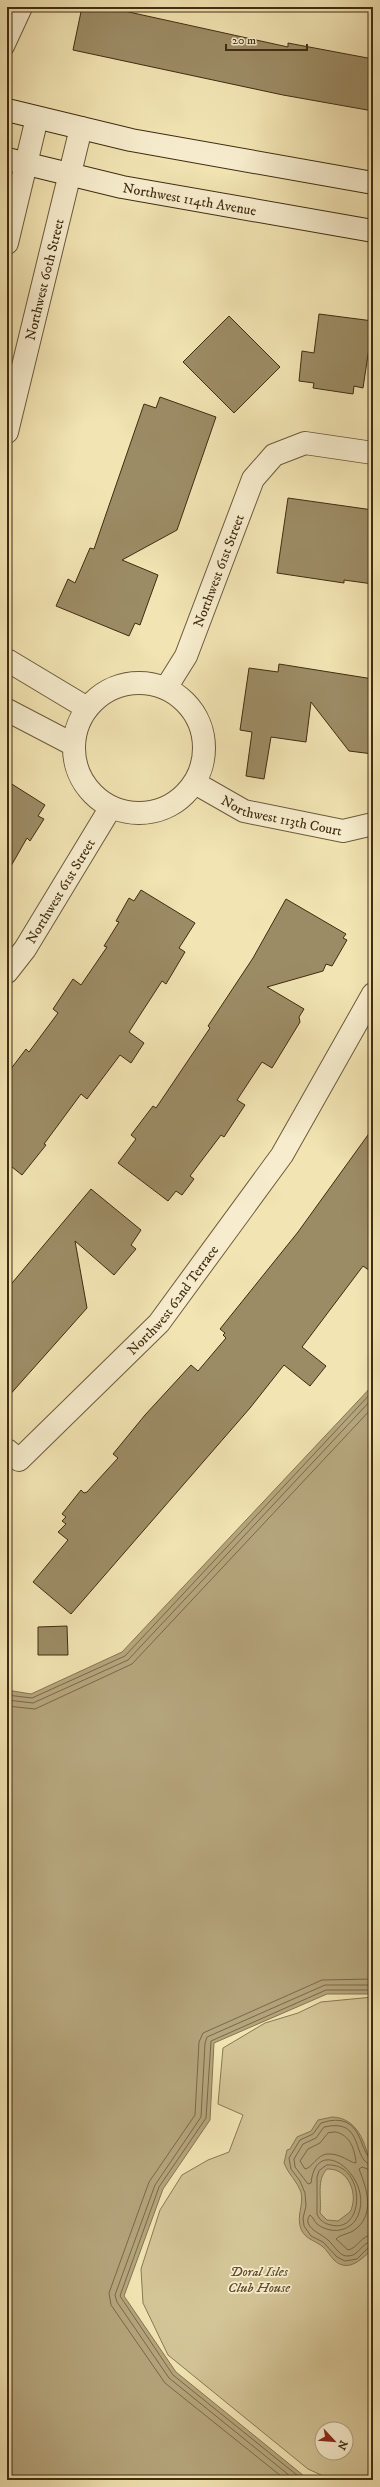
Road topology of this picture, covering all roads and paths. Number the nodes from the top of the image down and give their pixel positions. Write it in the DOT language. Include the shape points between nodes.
graph roads {
  1 [pos="7,12"];
  2 [pos="23,13"];
  3 [pos="7,48"];
  4 [pos="7,110"];
  5 [pos="37,118"];
  6 [pos="81,128"];
  7 [pos="17,161"];
  8 [pos="70,175"];
  9 [pos="373,183"];
  10 [pos="373,231"];
  11 [pos="7,243"];
  12 [pos="7,430"];
  13 [pos="373,453"];
  14 [pos="7,660"];
  15 [pos="166,688"];
  16 [pos="87,708"];
  17 [pos="7,710"];
  18 [pos="74,745"];
  19 [pos="195,783"];
  20 [pos="111,807"];
  21 [pos="373,824"];
  22 [pos="7,972"];
  23 [pos="373,994"];
  24 [pos="13,1455"];
  1 -- 2 [label="lane"];
  2 -- 3 [label="lane"];
  4 -- 5 [label="street"];
  5 -- 6 [label="street"];
  5 -- 7 [label="street"];
  6 -- 8 [label="street, Northwest 60th Street"];
  6 -- 9 [label="street" via="131,140"];
  7 -- 8 [label="street, Northwest 114th Avenue"];
  7 -- 11 [label="street"];
  8 -- 10 [label="street, Northwest 114th Avenue" via="205,203"];
  8 -- 12 [label="street, Northwest 60th Street"];
  13 -- 15 [label="street, Northwest 61st Street" via="305,443 274,455 253,480 186,656"];
  14 -- 16 [label="street"];
  15 -- 16 [label="street" via="145,682 123,684 103,693"];
  15 -- 19 [label="street" via="185,700 198,718 204,740 204,762"];
  16 -- 18 [label="street" via="78,725"];
  17 -- 18 [label="street"];
  18 -- 20 [label="street" via="76,764 83,782 95,797"];
  19 -- 20 [label="street" via="182,798 166,808 148,813 128,813"];
  19 -- 21 [label="street, Northwest 113th Court" via="244,811 343,831"];
  20 -- 22 [label="street, Northwest 61st Street" via="25,949"];
  23 -- 24 [label="street, Northwest 62nd Terrace" via="282,1155 159,1323"];
}
